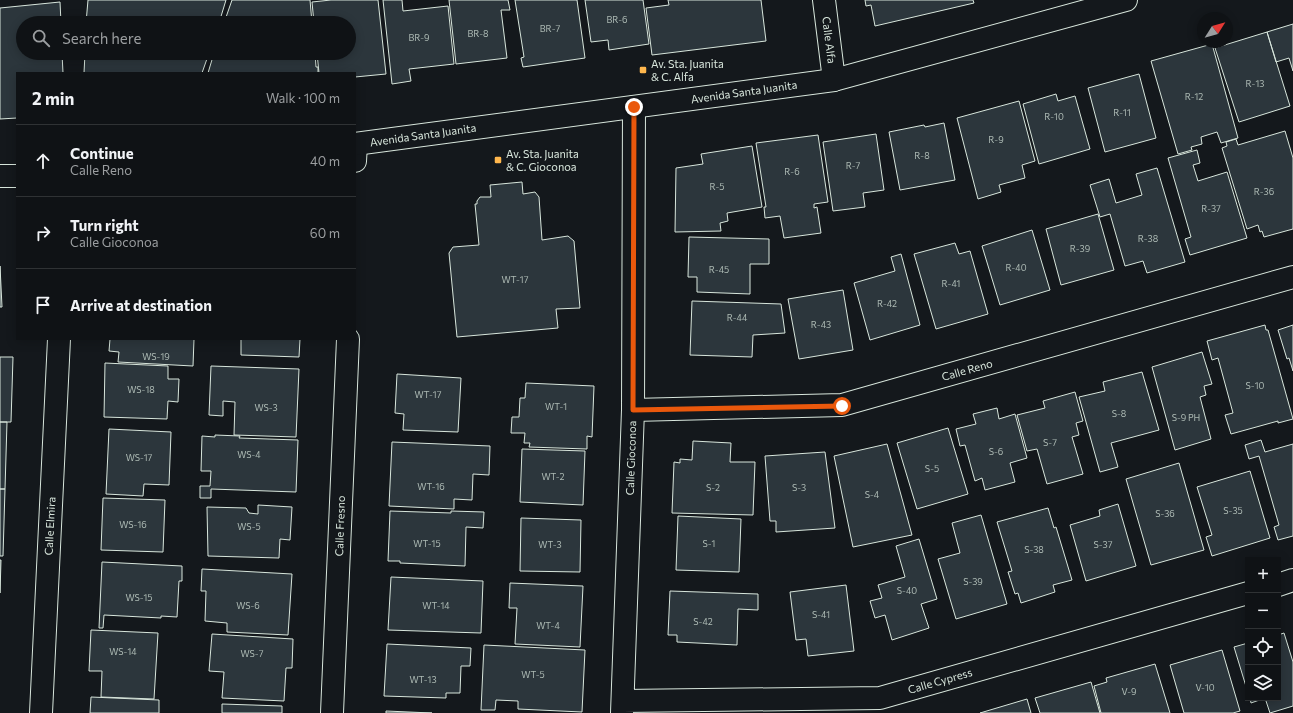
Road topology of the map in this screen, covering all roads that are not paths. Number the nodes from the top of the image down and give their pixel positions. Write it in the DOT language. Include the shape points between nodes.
graph roads {
  1 [pos="824,0"];
  2 [pos="1126,0"];
  3 [pos="834,80"];
  4 [pos="634,107"];
  5 [pos="356,149"];
  6 [pos="0,176"];
  7 [pos="16,176"];
  8 [pos="1293,276"];
  9 [pos="59,340"];
  10 [pos="348,340"];
  11 [pos="633,410"];
  12 [pos="1293,580"];
  13 [pos="1281,583"];
  14 [pos="1245,594"];
  15 [pos="623,707"];
  16 [pos="42,713"];
  17 [pos="332,713"];
  1 -- 3 [label="street, Calle Alfa"];
  2 -- 3 [label="street, Avenida Santa Juanita"];
  3 -- 4 [label="street, Avenida Santa Juanita"];
  4 -- 5 [label="street, Avenida Santa Juanita"];
  4 -- 11 [label="street, Calle Gioconoa"];
  6 -- 7 [label="street"];
  8 -- 11 [label="street, Calle Reno" via="842,406"];
  9 -- 16 [label="street, Calle Elmira"];
  10 -- 17 [label="street, Calle Fresno"];
  11 -- 15 [label="street, Calle Gioconoa"];
  12 -- 13 [label="street"];
  14 -- 15 [label="street, Calle Cypress" via="880,698"];
}
